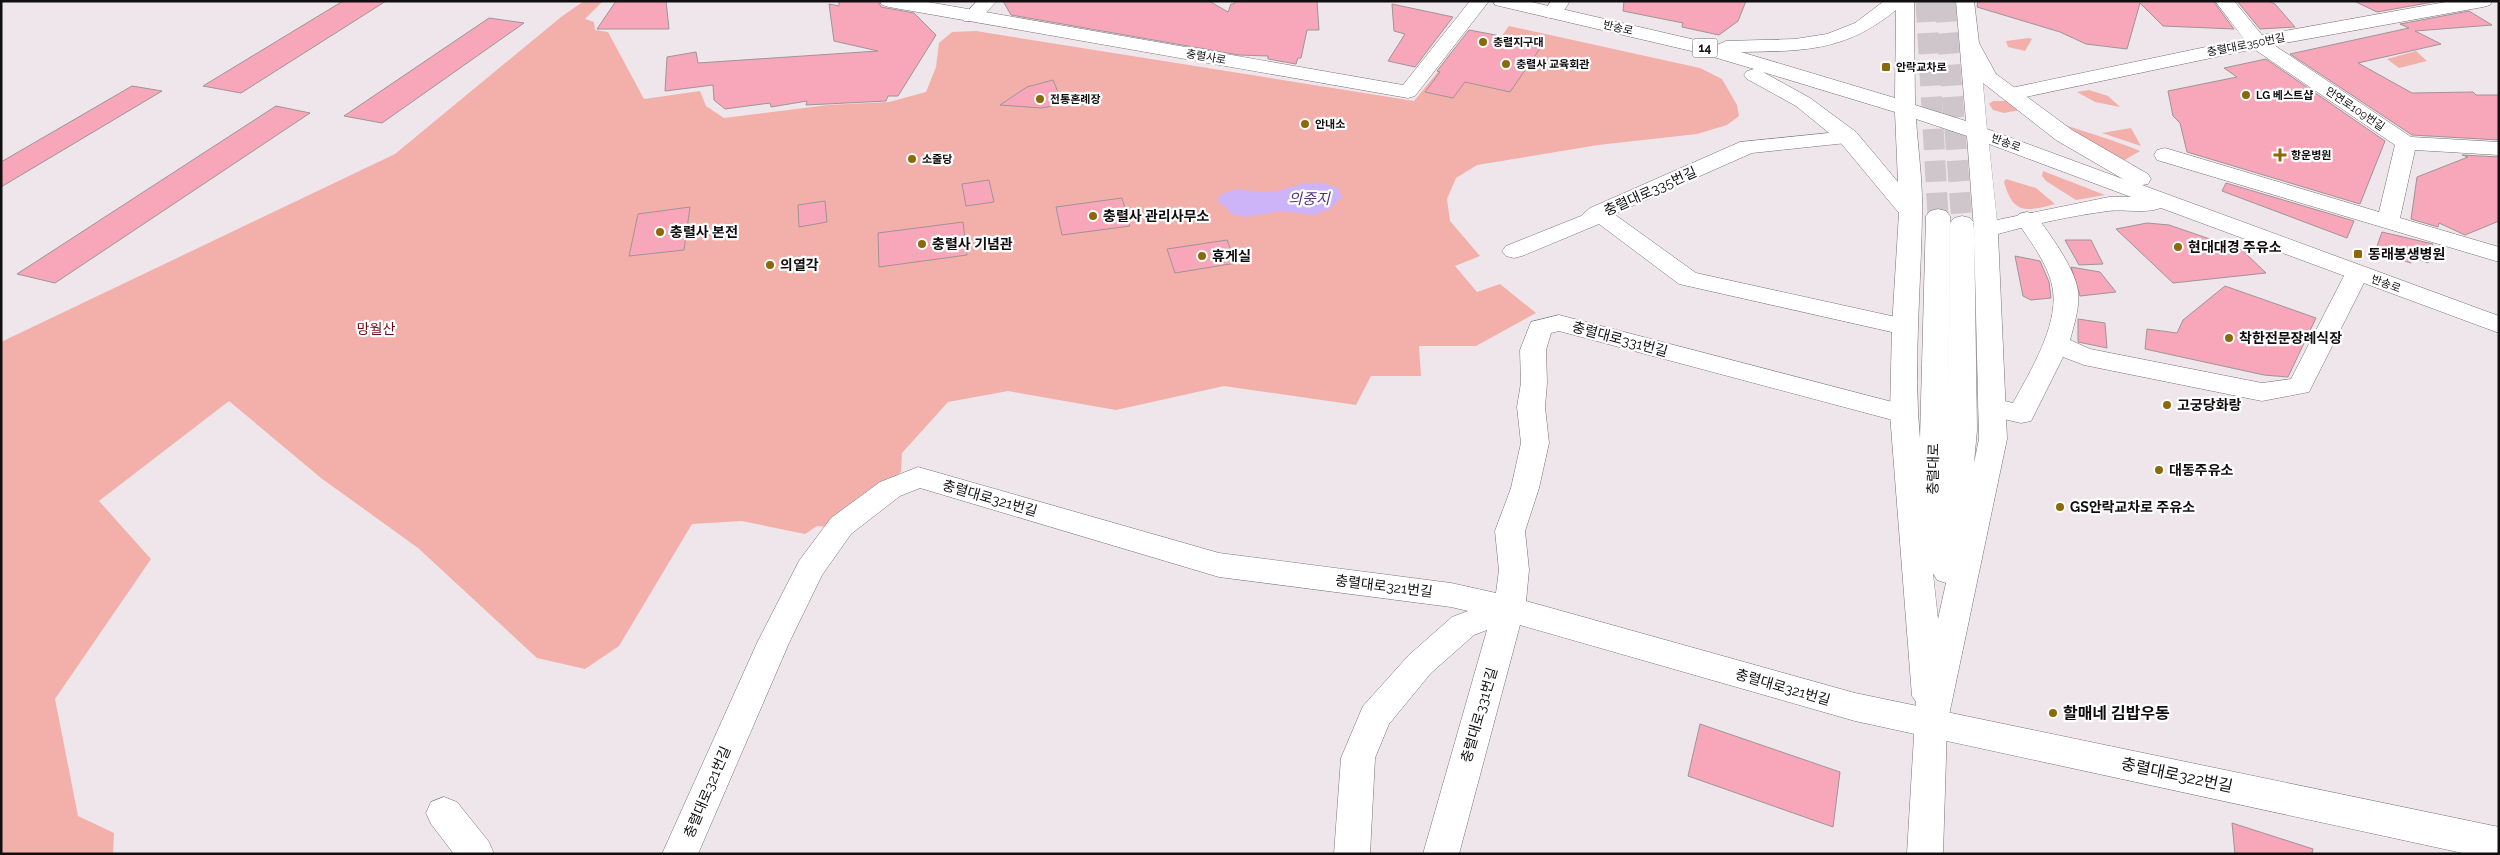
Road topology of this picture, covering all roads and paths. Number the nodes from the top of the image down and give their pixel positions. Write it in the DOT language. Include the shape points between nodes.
graph roads {
  1 [pos="889,1"];
  2 [pos="988,1"];
  3 [pos="1480,1"];
  4 [pos="1502,1"];
  5 [pos="1896,1"];
  6 [pos="1905,1"];
  7 [pos="1966,1"];
  8 [pos="2224,1"];
  9 [pos="2483,1"];
  10 [pos="1556,7"];
  11 [pos="971,17"];
  12 [pos="1968,35"];
  13 [pos="2257,42"];
  14 [pos="1704,48"];
  15 [pos="2011,94"];
  16 [pos="1906,108"];
  17 [pos="1976,132"];
  18 [pos="1848,137"];
  19 [pos="2406,143"];
  20 [pos="2499,149"];
  21 [pos="2165,155"];
  22 [pos="2172,204"];
  23 [pos="1598,213"];
  24 [pos="1949,218"];
  25 [pos="2027,219"];
  26 [pos="2388,222"];
  27 [pos="1514,251"];
  28 [pos="2499,255"];
  29 [pos="2357,273"];
  30 [pos="2499,325"];
  31 [pos="1905,327"];
  32 [pos="2057,345"];
  33 [pos="1992,407"];
  34 [pos="1904,414"];
  35 [pos="1509,609"];
  36 [pos="1855,707"];
  37 [pos="1931,723"];
  38 [pos="444,813"];
  39 [pos="2499,844"];
  40 [pos="476,854"];
  41 [pos="680,854"];
  42 [pos="1352,854"];
  43 [pos="1441,854"];
  44 [pos="1925,854"];
  1 -- 11 [label="street, 충렬사로"];
  2 -- 11 [label="street"];
  3 -- 11 [label="street, 충렬사로" via="1408,92"];
  4 -- 10 [label="street, 반송로 / 14"];
  5 -- 14 [label="street" via="1861,27 1826,40"];
  6 -- 16 [label="street"];
  7 -- 12 [label="street"];
  8 -- 13 [label="street, 안연로109번길"];
  9 -- 13 [label="street, 충렬대로350번길"];
  10 -- 14 [label="street, 반송로 / 14"];
  12 -- 15 [label="street" via="1987,77"];
  12 -- 17 [label="street"];
  13 -- 15 [label="street, 충렬대로350번길"];
  13 -- 19 [label="street, 안연로109번길"];
  14 -- 16 [label="street, 반송로 / 14"];
  14 -- 18 [label="street" via="1803,102"];
  15 -- 22 [label="street" via="2064,135 2136,176"];
  16 -- 17 [label="street, 반송로"];
  16 -- 24 [label="street"];
  17 -- 22 [label="street, 반송로"];
  17 -- 24 [label="street"];
  18 -- 23 [label="street, 충렬대로335번길" via="1748,148"];
  18 -- 24 [label="street"];
  19 -- 20 [label="street"];
  19 -- 26 [label="street"];
  21 -- 26 [label="street"];
  22 -- 25 [label="street" via="2109,204"];
  22 -- 29 [label="street, 반송로"];
  23 -- 27 [label="street" via="1589,222"];
  23 -- 31 [label="street, 충렬대로335번길" via="1688,279"];
  24 -- 25 [label="street"];
  24 -- 31 [label="street"];
  24 -- 33 [label="street"];
  24 -- 37 [label="street, 충렬대로" via="1963,430"];
  25 -- 32 [label="street" via="2038,233 2066,291"];
  26 -- 28 [label="street"];
  29 -- 30 [label="street, 반송로"];
  29 -- 32 [label="street" via="2300,386 2262,392 2084,356"];
  31 -- 34 [label="street"];
  32 -- 33 [label="street" via="2021,414"];
  33 -- 37 [label="street" via="1993,439"];
  34 -- 35 [label="street, 충렬대로331번길" via="1559,323 1540,328 1533,350 1531,407 1535,443 1525,488 1510,531 1514,570"];
  34 -- 37 [label="street"];
  35 -- 36 [label="street, 충렬대로321번길"];
  35 -- 41 [label="street, 충렬대로321번길" via="1451,595 1219,565 918,477 890,490 841,526 810,569 773,643"];
  35 -- 42 [label="street" via="1463,626 1420,664 1375,716 1358,758"];
  35 -- 43 [label="street, 충렬대로331번길"];
  36 -- 37 [label="street, 충렬대로322번길"];
  37 -- 39 [label="street, 충렬대로322번길"];
  37 -- 44 [label="street, 충렬대로"];
  38 -- 40 [label="street"];
}
